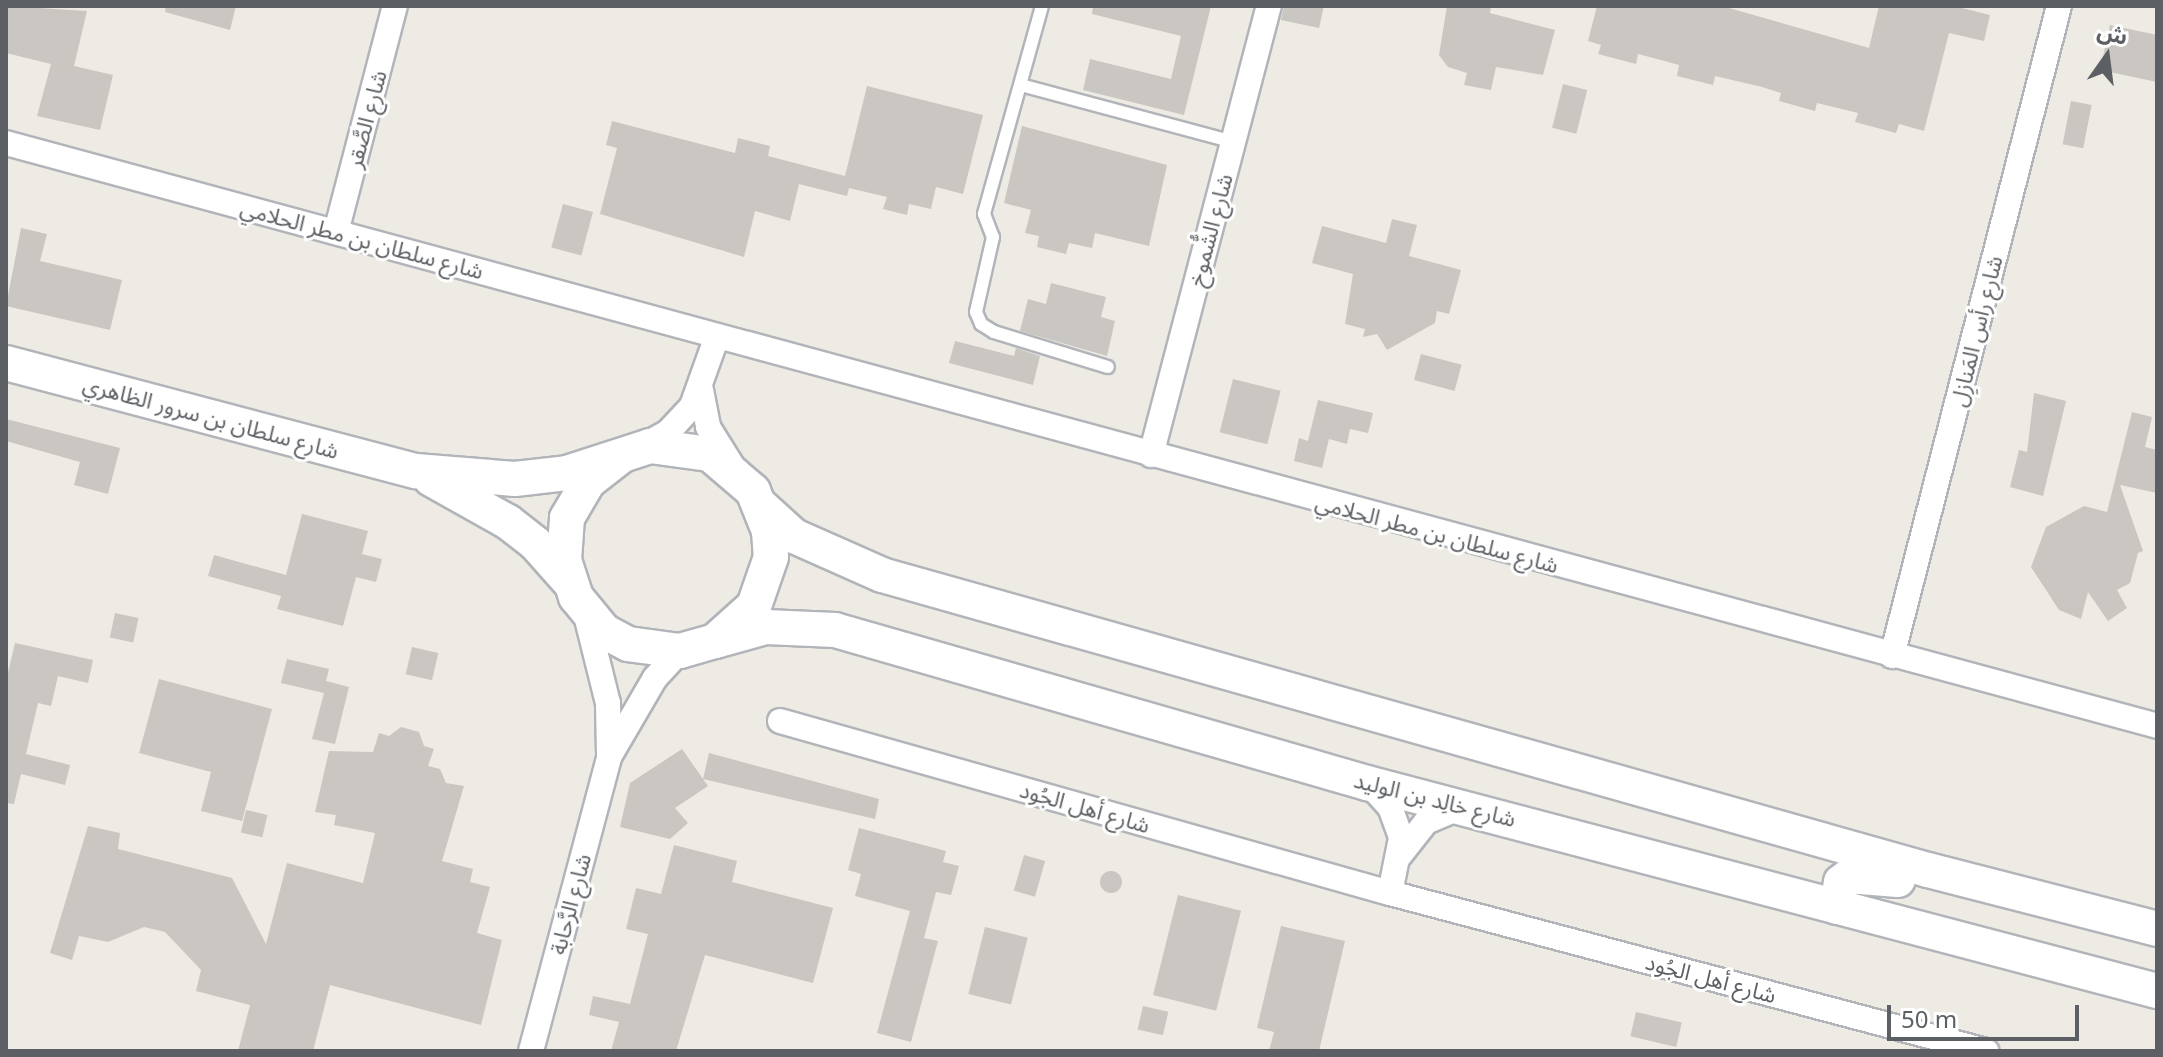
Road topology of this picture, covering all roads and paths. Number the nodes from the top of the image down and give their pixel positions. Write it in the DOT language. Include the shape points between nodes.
graph roads {
  1 [pos="395,6"];
  2 [pos="1042,6"];
  3 [pos="1269,6"];
  4 [pos="2059,6"];
  5 [pos="1021,85"];
  6 [pos="1233,142"];
  7 [pos="6,143"];
  8 [pos="336,232"];
  9 [pos="717,336"];
  10 [pos="6,363"];
  11 [pos="1108,367"];
  12 [pos="701,390"];
  13 [pos="626,454"];
  14 [pos="1151,455"];
  15 [pos="416,471"];
  16 [pos="752,492"];
  17 [pos="568,580"];
  18 [pos="585,612"];
  19 [pos="715,641"];
  20 [pos="680,651"];
  21 [pos="1892,656"];
  22 [pos="780,721"];
  23 [pos="2157,726"];
  24 [pos="609,757"];
  25 [pos="1367,783"];
  26 [pos="1465,806"];
  27 [pos="1400,855"];
  28 [pos="1928,870"];
  29 [pos="1390,893"];
  30 [pos="1837,907"];
  31 [pos="2157,929"];
  32 [pos="2157,991"];
  33 [pos="531,1051"];
  34 [pos="1986,1051"];
  1 -- 8 [label="street, شارع الصَّقر"];
  2 -- 5 [label="lane"];
  3 -- 6 [label="street, شارع الشُّموخ"];
  4 -- 21 [label="street, شارع رأس المَنازِل"];
  5 -- 6 [label="lane"];
  5 -- 11 [label="lane" via="984,214 993,237 976,312 981,324 994,332"];
  6 -- 14 [label="street, شارع الشُّموخ"];
  7 -- 8 [label="street, شارع سلطان بن مطر الحلامي"];
  8 -- 9 [label="street, شارع سلطان بن مطر الحلامي"];
  9 -- 12 [label="street"];
  9 -- 14 [label="street, شارع سلطان بن مطر الحلامي"];
  10 -- 15 [label="street, شارع سلطان بن سرور الظاهري"];
  12 -- 13 [label="street" via="681,421"];
  12 -- 16 [label="street" via="708,427"];
  13 -- 15 [label="street, شارع سلطان بن سرور الظاهري" via="567,473 515,479"];
  13 -- 16 [label="street" via="650,446 710,454"];
  13 -- 17 [label="street" via="588,482 567,518"];
  14 -- 21 [label="street, شارع سلطان بن مطر الحلامي"];
  15 -- 17 [label="street, شارع سلطان بن سرور الظاهري" via="508,522"];
  16 -- 19 [label="street" via="769,531 765,583 736,626"];
  16 -- 28 [label="street" via="794,536 882,575"];
  17 -- 18 [label="street"];
  18 -- 20 [label="street" via="628,644"];
  18 -- 24 [label="street, شارع الرَّحابة" via="608,703"];
  19 -- 20 [label="street"];
  19 -- 25 [label="street, شارع خالِد بن الوليد" via="766,627 835,630"];
  20 -- 24 [label="street, شارع الرَّحابة" via="655,678"];
  21 -- 23 [label="street, شارع سلطان بن مطر الحلامي"];
  22 -- 29 [label="street, شارع أهل الجُود"];
  24 -- 33 [label="street, شارع الرَّحابة"];
  25 -- 26 [label="street, شارع خالِد بن الوليد"];
  25 -- 27 [label="street" via="1397,822"];
  26 -- 27 [label="street" via="1426,822"];
  26 -- 30 [label="street, شارع خالِد بن الوليد"];
  27 -- 29 [label="street"];
  28 -- 30 [label="street" via="1899,880 1849,876 1841,882"];
  28 -- 31 [label="street"];
  29 -- 34 [label="street, شارع أهل الجُود"];
  30 -- 32 [label="street, شارع خالِد بن الوليد"];
}
